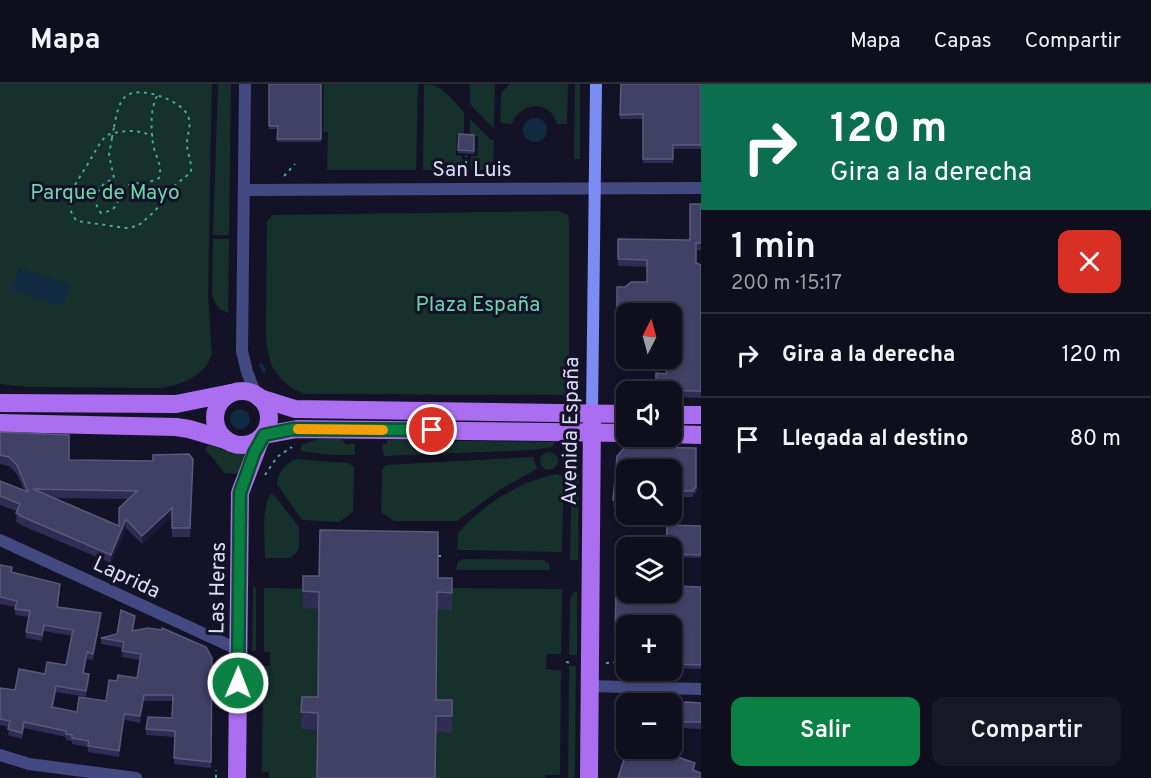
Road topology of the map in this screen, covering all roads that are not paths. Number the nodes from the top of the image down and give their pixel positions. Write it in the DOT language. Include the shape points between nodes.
graph roads {
  1 [pos="245,84"];
  2 [pos="596,84"];
  3 [pos="595,188"];
  4 [pos="701,188"];
  5 [pos="244,190"];
  6 [pos="231,393"];
  7 [pos="258,397"];
  8 [pos="0,403"];
  9 [pos="592,414"];
  10 [pos="616,414"];
  11 [pos="682,415"];
  12 [pos="701,415"];
  13 [pos="0,423"];
  14 [pos="592,432"];
  15 [pos="616,433"];
  16 [pos="682,434"];
  17 [pos="701,435"];
  18 [pos="263,437"];
  19 [pos="226,440"];
  20 [pos="0,540"];
  21 [pos="238,650"];
  22 [pos="590,686"];
  23 [pos="701,689"];
  24 [pos="0,755"];
  25 [pos="136,778"];
  26 [pos="237,778"];
  27 [pos="589,778"];
  1 -- 5 [label="street"];
  2 -- 3 [label="main road, Avenida España"];
  3 -- 4 [label="street, San Luis"];
  3 -- 5 [label="street, San Luis"];
  3 -- 9 [label="main road, Avenida España"];
  5 -- 7 [label="street" via="242,351"];
  6 -- 7 [label="main road" via="240,390"];
  6 -- 8 [label="main road" via="176,404"];
  6 -- 19 [label="main road" via="215,415 215,424"];
  7 -- 9 [label="main road" via="295,409"];
  7 -- 18 [label="main road" via="269,411"];
  9 -- 10 [label="main road"];
  9 -- 14 [label="main road, Avenida España"];
  11 -- 12 [label="main road"];
  13 -- 19 [label="main road" via="176,427"];
  14 -- 15 [label="main road"];
  14 -- 18 [label="main road" via="300,429"];
  14 -- 22 [label="main road, Avenida España"];
  16 -- 17 [label="main road"];
  18 -- 19 [label="main road" via="244,445"];
  18 -- 21 [label="main road, Las Heras" via="240,493"];
  20 -- 21 [label="street, Laprida"];
  21 -- 26 [label="main road, Las Heras"];
  22 -- 23 [label="street"];
  22 -- 27 [label="main road, Avenida España"];
  24 -- 25 [label="street" via="29,764"];
}
